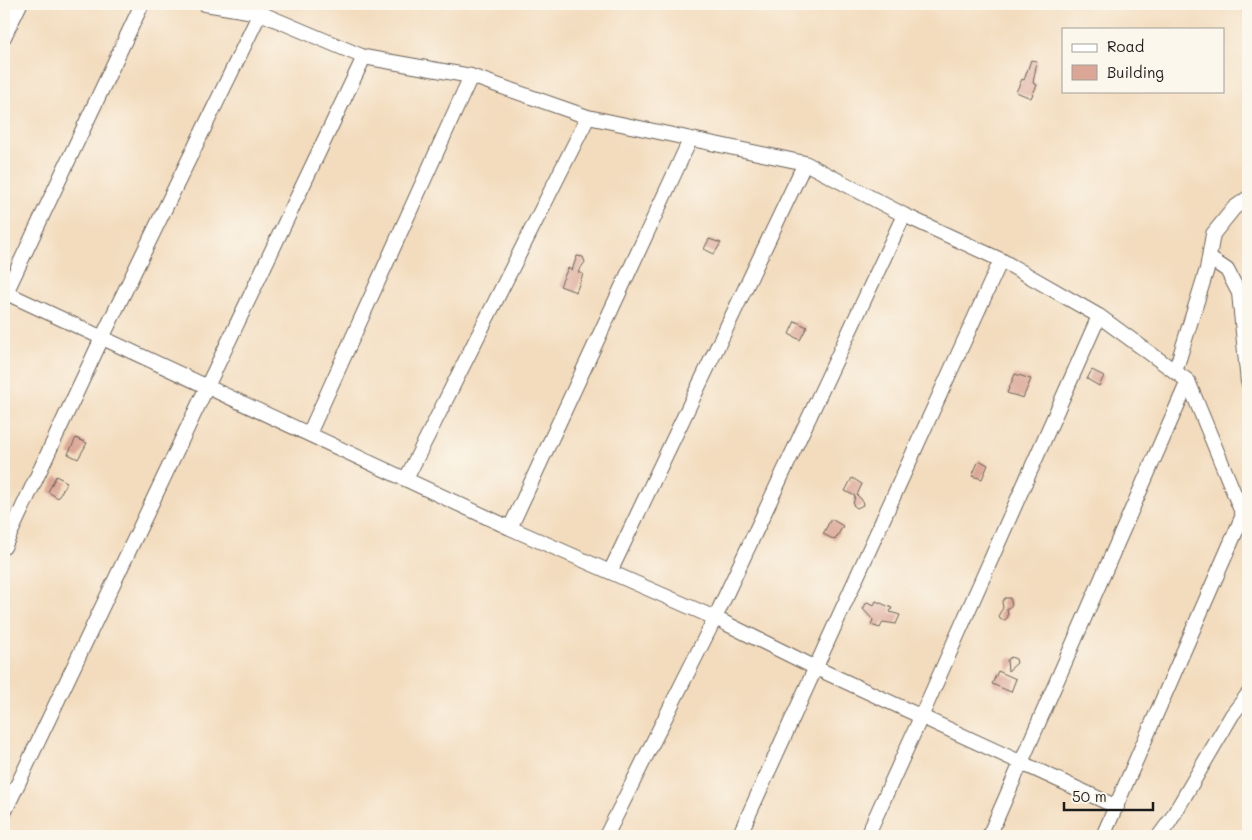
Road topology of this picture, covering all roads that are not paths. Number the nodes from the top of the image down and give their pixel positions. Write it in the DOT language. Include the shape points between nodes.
graph roads {
  1 [pos="20,4"];
  2 [pos="142,4"];
  3 [pos="205,4"];
  4 [pos="260,13"];
  5 [pos="4,37"];
  6 [pos="364,57"];
  7 [pos="471,76"];
  8 [pos="588,117"];
  9 [pos="690,140"];
  10 [pos="804,163"];
  11 [pos="1248,198"];
  12 [pos="904,215"];
  13 [pos="1209,258"];
  14 [pos="1001,260"];
  15 [pos="4,294"];
  16 [pos="1099,316"];
  17 [pos="102,338"];
  18 [pos="1175,372"];
  19 [pos="1188,381"];
  20 [pos="1248,382"];
  21 [pos="207,386"];
  22 [pos="309,434"];
  23 [pos="406,479"];
  24 [pos="510,528"];
  25 [pos="4,547"];
  26 [pos="610,572"];
  27 [pos="715,618"];
  28 [pos="816,668"];
  29 [pos="1248,694"];
  30 [pos="921,717"];
  31 [pos="1020,763"];
  32 [pos="1116,808"];
  33 [pos="4,813"];
  34 [pos="606,836"];
  35 [pos="739,836"];
  36 [pos="867,836"];
  37 [pos="989,836"];
  38 [pos="1104,836"];
  39 [pos="1158,836"];
  1 -- 5 [label="street"];
  2 -- 15 [label="street"];
  3 -- 4 [label="street"];
  4 -- 6 [label="street"];
  4 -- 17 [label="street"];
  6 -- 7 [label="street"];
  6 -- 21 [label="street"];
  7 -- 8 [label="street"];
  7 -- 22 [label="street"];
  8 -- 9 [label="street"];
  8 -- 23 [label="street"];
  9 -- 10 [label="street"];
  9 -- 24 [label="street"];
  10 -- 12 [label="street"];
  10 -- 26 [label="street"];
  11 -- 13 [label="street" via="1234,208 1213,234"];
  12 -- 14 [label="street"];
  12 -- 27 [label="street"];
  13 -- 18 [label="street"];
  13 -- 20 [label="street" via="1227,270 1240,293"];
  14 -- 16 [label="street"];
  14 -- 28 [label="street"];
  15 -- 17 [label="street"];
  16 -- 18 [label="street"];
  16 -- 30 [label="street"];
  17 -- 21 [label="street"];
  17 -- 25 [label="street"];
  18 -- 19 [label="street"];
  19 -- 31 [label="street"];
  19 -- 32 [label="street" via="1243,515"];
  21 -- 22 [label="street"];
  21 -- 33 [label="street"];
  22 -- 23 [label="street"];
  23 -- 24 [label="street"];
  24 -- 26 [label="street"];
  26 -- 27 [label="street"];
  27 -- 28 [label="street"];
  27 -- 34 [label="street"];
  28 -- 30 [label="street"];
  28 -- 35 [label="street"];
  29 -- 39 [label="street"];
  30 -- 31 [label="street"];
  30 -- 36 [label="street"];
  31 -- 32 [label="street"];
  31 -- 37 [label="street"];
  32 -- 38 [label="street"];
}
